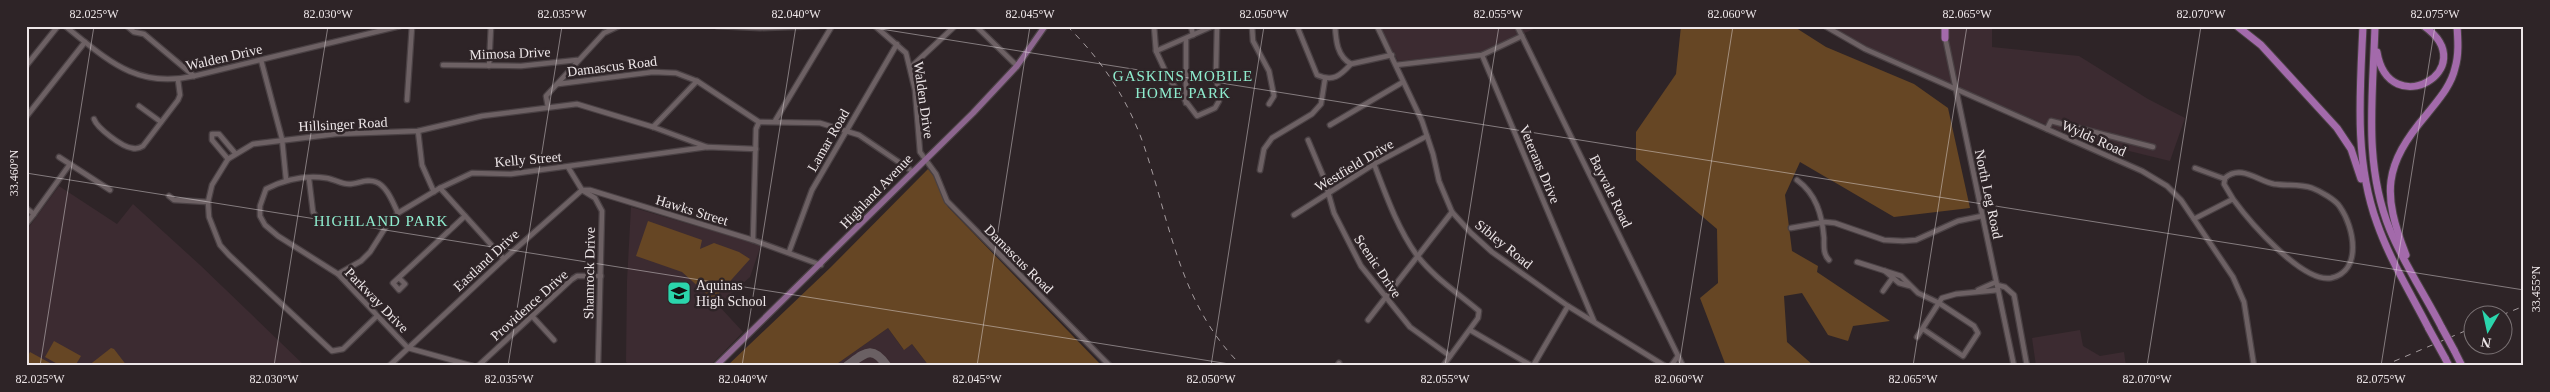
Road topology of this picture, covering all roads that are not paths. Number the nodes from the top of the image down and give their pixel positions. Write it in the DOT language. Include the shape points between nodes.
graph roads {
  1 [pos="58,26"];
  2 [pos="65,26"];
  3 [pos="127,26"];
  4 [pos="400,26"];
  5 [pos="412,26"];
  6 [pos="492,26"];
  7 [pos="619,26"];
  8 [pos="717,26"];
  9 [pos="818,26"];
  10 [pos="832,26"];
  11 [pos="875,26"];
  12 [pos="955,26"];
  13 [pos="976,26"];
  14 [pos="1045,26"];
  15 [pos="1154,26"];
  16 [pos="1191,26"];
  17 [pos="1215,26"];
  18 [pos="1252,26"];
  19 [pos="1297,26"];
  20 [pos="1335,26"];
  21 [pos="1378,26"];
  22 [pos="1517,26"];
  23 [pos="1824,26"];
  24 [pos="1944,26"];
  25 [pos="2237,26"];
  26 [pos="2363,26"];
  27 [pos="2376,26"];
  28 [pos="2424,26"];
  29 [pos="2462,26"];
  30 [pos="2458,30"];
  31 [pos="1193,35"];
  32 [pos="1522,36"];
  33 [pos="1945,38"];
  34 [pos="1186,40"];
  35 [pos="85,42"];
  36 [pos="897,44"];
  37 [pos="1156,51"];
  38 [pos="1392,55"];
  39 [pos="1482,55"];
  40 [pos="261,60"];
  41 [pos="577,60"];
  42 [pos="1351,64"];
  43 [pos="444,65"];
  44 [pos="1396,65"];
  45 [pos="26,66"];
  46 [pos="489,66"];
  47 [pos="1016,66"];
  48 [pos="911,67"];
  49 [pos="194,76"];
  50 [pos="1325,78"];
  51 [pos="178,80"];
  52 [pos="697,81"];
  53 [pos="1403,82"];
  54 [pos="558,84"];
  55 [pos="1956,89"];
  56 [pos="408,100"];
  57 [pos="1186,104"];
  58 [pos="1269,104"];
  59 [pos="139,106"];
  60 [pos="548,108"];
  61 [pos="26,118"];
  62 [pos="94,119"];
  63 [pos="775,121"];
  64 [pos="161,122"];
  65 [pos="759,122"];
  66 [pos="1330,125"];
  67 [pos="653,127"];
  68 [pos="2047,129"];
  69 [pos="847,130"];
  70 [pos="418,132"];
  71 [pos="1427,136"];
  72 [pos="282,139"];
  73 [pos="1308,140"];
  74 [pos="706,147"];
  75 [pos="2153,147"];
  76 [pos="756,149"];
  77 [pos="236,153"];
  78 [pos="60,157"];
  79 [pos="924,159"];
  80 [pos="228,160"];
  81 [pos="70,164"];
  82 [pos="1374,164"];
  83 [pos="568,167"];
  84 [pos="2194,168"];
  85 [pos="1260,170"];
  86 [pos="912,171"];
  87 [pos="286,179"];
  88 [pos="308,179"];
  89 [pos="2225,179"];
  90 [pos="1797,180"];
  91 [pos="440,188"];
  92 [pos="110,190"];
  93 [pos="582,190"];
  94 [pos="434,192"];
  95 [pos="1329,193"];
  96 [pos="605,195"];
  97 [pos="169,196"];
  98 [pos="2233,199"];
  99 [pos="208,202"];
  100 [pos="599,203"];
  101 [pos="26,208"];
  102 [pos="1452,212"];
  103 [pos="398,213"];
  104 [pos="34,214"];
  105 [pos="1294,215"];
  106 [pos="316,216"];
  107 [pos="465,216"];
  108 [pos="1982,216"];
  109 [pos="2194,219"];
  110 [pos="1823,223"];
  111 [pos="26,224"];
  112 [pos="1791,228"];
  113 [pos="753,240"];
  114 [pos="790,252"];
  115 [pos="1417,256"];
  116 [pos="504,258"];
  117 [pos="1828,260"];
  118 [pos="1856,262"];
  119 [pos="821,265"];
  120 [pos="1884,270"];
  121 [pos="2399,271"];
  122 [pos="338,274"];
  123 [pos="601,276"];
  124 [pos="398,278"];
  125 [pos="1893,278"];
  126 [pos="2415,279"];
  127 [pos="1911,286"];
  128 [pos="1997,286"];
  129 [pos="1883,291"];
  130 [pos="1974,292"];
  131 [pos="1385,299"];
  132 [pos="1939,302"];
  133 [pos="1568,306"];
  134 [pos="377,316"];
  135 [pos="532,316"];
  136 [pos="1368,320"];
  137 [pos="1594,322"];
  138 [pos="1923,329"];
  139 [pos="1470,330"];
  140 [pos="1917,337"];
  141 [pos="554,340"];
  142 [pos="408,348"];
  143 [pos="1450,356"];
  144 [pos="1678,356"];
  145 [pos="389,366"];
  146 [pos="473,366"];
  147 [pos="478,366"];
  148 [pos="598,366"];
  149 [pos="716,366"];
  150 [pos="1110,366"];
  151 [pos="1443,366"];
  152 [pos="1532,366"];
  153 [pos="1665,366"];
  154 [pos="1671,366"];
  155 [pos="1683,366"];
  156 [pos="2014,366"];
  157 [pos="2027,366"];
  158 [pos="2254,366"];
  159 [pos="2449,366"];
  160 [pos="2462,366"];
  1 -- 45 [label="street"];
  2 -- 35 [label="street, Walden Drive"];
  3 -- 49 [label="street" via="144,34"];
  4 -- 40 [label="street, Walden Drive"];
  5 -- 56 [label="street"];
  6 -- 46 [label="street"];
  7 -- 41 [label="street" via="604,33"];
  8 -- 9 [label="street"];
  10 -- 63 [label="street"];
  11 -- 36 [label="street, Walden Drive"];
  12 -- 48 [label="street"];
  13 -- 47 [label="street"];
  14 -- 47 [label="main road, Highland Avenue"];
  15 -- 37 [label="street"];
  16 -- 31 [label="street"];
  17 -- 31 [label="street"];
  17 -- 57 [label="street" via="1219,101 1215,108 1197,116"];
  18 -- 58 [label="street" via="1253,41 1269,72 1274,96"];
  19 -- 50 [label="street" via="1317,75"];
  20 -- 42 [label="street" via="1338,49 1345,61"];
  21 -- 38 [label="street, Sibley Road"];
  22 -- 32 [label="street, Bayvale Road"];
  23 -- 55 [label="street, Wylds Road" via="1865,49"];
  24 -- 33 [label="highway"];
  25 -- 121 [label="highway" via="2261,45 2343,136 2355,157 2375,227"];
  26 -- 121 [label="highway" via="2362,162 2376,221"];
  27 -- 28 [label="highway" via="2377,56 2384,70 2397,82 2412,87 2430,82 2443,64 2441,46"];
  27 -- 126 [label="highway" via="2370,133 2374,170 2390,229"];
  29 -- 30 [label="highway"];
  30 -- 126 [label="highway" via="2457,60 2451,80 2403,147 2391,182 2390,209"];
  31 -- 34 [label="street"];
  32 -- 39 [label="street"];
  32 -- 144 [label="street, Bayvale Road"];
  33 -- 55 [label="street, North Leg Road"];
  34 -- 37 [label="street"];
  34 -- 57 [label="street"];
  35 -- 51 [label="street, Walden Drive" via="114,65 129,72 160,80"];
  35 -- 61 [label="street"];
  36 -- 48 [label="street, Walden Drive" via="906,53"];
  36 -- 69 [label="street, Lamar Road"];
  37 -- 57 [label="street"];
  38 -- 42 [label="street"];
  38 -- 44 [label="street, Sibley Road"];
  39 -- 44 [label="street"];
  39 -- 137 [label="street, Veterans Drive"];
  40 -- 49 [label="street, Walden Drive"];
  40 -- 72 [label="street"];
  41 -- 46 [label="street, Mimosa Drive"];
  41 -- 54 [label="street"];
  42 -- 50 [label="street" via="1343,74"];
  43 -- 46 [label="street, Mimosa Drive"];
  44 -- 53 [label="street, Sibley Road"];
  47 -- 79 [label="main road, Highland Avenue"];
  48 -- 79 [label="street, Walden Drive" via="920,152"];
  49 -- 51 [label="street, Walden Drive"];
  50 -- 85 [label="street" via="1321,104 1312,114 1272,138 1264,149"];
  51 -- 64 [label="street" via="180,95"];
  52 -- 54 [label="street, Damascus Road" via="664,71"];
  52 -- 65 [label="street, Damascus Road"];
  52 -- 67 [label="street"];
  53 -- 66 [label="street"];
  53 -- 71 [label="street, Sibley Road"];
  54 -- 60 [label="street" via="546,96"];
  55 -- 68 [label="street, Wylds Road"];
  55 -- 108 [label="street, North Leg Road"];
  59 -- 64 [label="street"];
  60 -- 67 [label="street, Hillsinger Road" via="583,105"];
  60 -- 70 [label="street, Hillsinger Road" via="482,116"];
  62 -- 64 [label="street" via="96,126 132,148 143,146"];
  63 -- 65 [label="street"];
  63 -- 69 [label="street" via="820,124"];
  65 -- 76 [label="street"];
  67 -- 74 [label="street, Hillsinger Road"];
  68 -- 75 [label="street" via="2051,121"];
  68 -- 109 [label="street, Wylds Road" via="2158,180 2172,191"];
  69 -- 86 [label="street" via="874,143"];
  69 -- 114 [label="street, Lamar Road" via="812,190"];
  70 -- 72 [label="street, Hillsinger Road"];
  70 -- 94 [label="street" via="422,165"];
  71 -- 82 [label="street, Westfield Drive"];
  71 -- 102 [label="street, Sibley Road" via="1439,181"];
  72 -- 77 [label="street, Hillsinger Road" via="253,144"];
  72 -- 87 [label="street"];
  73 -- 95 [label="street, Scenic Drive"];
  74 -- 76 [label="street, Kelly Street"];
  74 -- 83 [label="street, Kelly Street"];
  76 -- 113 [label="street"];
  77 -- 80 [label="street, Hillsinger Road"];
  77 -- 80 [label="street" via="219,134 212,134 212,140"];
  78 -- 81 [label="street"];
  79 -- 86 [label="main road, Highland Avenue"];
  79 -- 150 [label="street, Damascus Road" via="936,174 947,201"];
  80 -- 99 [label="street, Hillsinger Road" via="212,185"];
  81 -- 92 [label="street"];
  81 -- 104 [label="street"];
  82 -- 95 [label="street, Westfield Drive"];
  82 -- 115 [label="street" via="1401,231"];
  83 -- 91 [label="street, Kelly Street" via="511,174 472,174"];
  83 -- 93 [label="street"];
  84 -- 89 [label="street"];
  86 -- 119 [label="main road, Highland Avenue"];
  87 -- 88 [label="street"];
  87 -- 122 [label="street, Parkway Drive" via="266,189 260,216 278,236"];
  88 -- 103 [label="street" via="328,178 348,184 368,180 376,182 388,193"];
  88 -- 106 [label="street"];
  89 -- 98 [label="street" via="2224,184"];
  89 -- 98 [label="street" via="2230,173 2244,172 2263,182 2313,189 2340,206 2352,235 2353,250 2348,266 2331,278 2313,275 2262,235"];
  90 -- 110 [label="street" via="1808,188"];
  91 -- 94 [label="street, Kelly Street"];
  91 -- 107 [label="street"];
  93 -- 96 [label="street, Hawks Street"];
  93 -- 100 [label="street"];
  93 -- 116 [label="street, Eastland Drive"];
  94 -- 103 [label="street, Kelly Street"];
  95 -- 105 [label="street, Westfield Drive"];
  95 -- 131 [label="street, Scenic Drive" via="1343,234 1360,266"];
  96 -- 100 [label="street"];
  96 -- 113 [label="street, Hawks Street"];
  97 -- 99 [label="street" via="174,200"];
  98 -- 109 [label="street"];
  99 -- 134 [label="street, Hillsinger Road" via="209,217 220,245 329,349 342,349"];
  100 -- 123 [label="street, Shamrock Drive" via="602,211"];
  101 -- 104 [label="street"];
  102 -- 115 [label="street"];
  102 -- 133 [label="street, Sibley Road" via="1492,252"];
  103 -- 122 [label="street, Kelly Street" via="362,261"];
  104 -- 111 [label="street"];
  107 -- 116 [label="street"];
  107 -- 124 [label="street"];
  108 -- 110 [label="street" via="1958,221 1916,240 1903,241 1884,240 1844,226"];
  108 -- 128 [label="street, North Leg Road"];
  109 -- 158 [label="street, Wylds Road" via="2240,290"];
  110 -- 112 [label="street"];
  110 -- 117 [label="street"];
  113 -- 114 [label="street, Hawks Street"];
  114 -- 119 [label="street, Hawks Street"];
  115 -- 131 [label="street"];
  115 -- 139 [label="street" via="1454,292 1479,310"];
  116 -- 142 [label="street, Eastland Drive"];
  118 -- 120 [label="street"];
  119 -- 149 [label="main road, Highland Avenue"];
  120 -- 125 [label="street"];
  120 -- 127 [label="street" via="1901,276"];
  121 -- 159 [label="highway, bridge"];
  122 -- 134 [label="street, Parkway Drive"];
  123 -- 135 [label="street, Providence Drive" via="577,276"];
  123 -- 148 [label="street, Shamrock Drive"];
  125 -- 127 [label="street"];
  125 -- 129 [label="street"];
  126 -- 160 [label="highway, bridge"];
  127 -- 132 [label="street" via="1925,298"];
  128 -- 130 [label="street"];
  128 -- 130 [label="street"];
  128 -- 156 [label="street, North Leg Road"];
  128 -- 157 [label="street" via="2005,287 2014,295"];
  130 -- 132 [label="street" via="1942,298"];
  131 -- 136 [label="street"];
  131 -- 143 [label="street, Scenic Drive" via="1410,327"];
  132 -- 138 [label="street"];
  132 -- 138 [label="street" via="1977,329 1977,337 1963,356"];
  133 -- 137 [label="street, Sibley Road"];
  133 -- 152 [label="street"];
  134 -- 142 [label="street, Parkway Drive"];
  135 -- 141 [label="street"];
  135 -- 147 [label="street, Providence Drive"];
  137 -- 153 [label="street, Sibley Road"];
  138 -- 140 [label="street"];
  139 -- 143 [label="street"];
  139 -- 152 [label="street"];
  142 -- 145 [label="street, Eastland Drive"];
  142 -- 146 [label="street, Parkway Drive"];
  143 -- 151 [label="street"];
  144 -- 154 [label="street"];
  144 -- 155 [label="street, Bayvale Road"];
}
